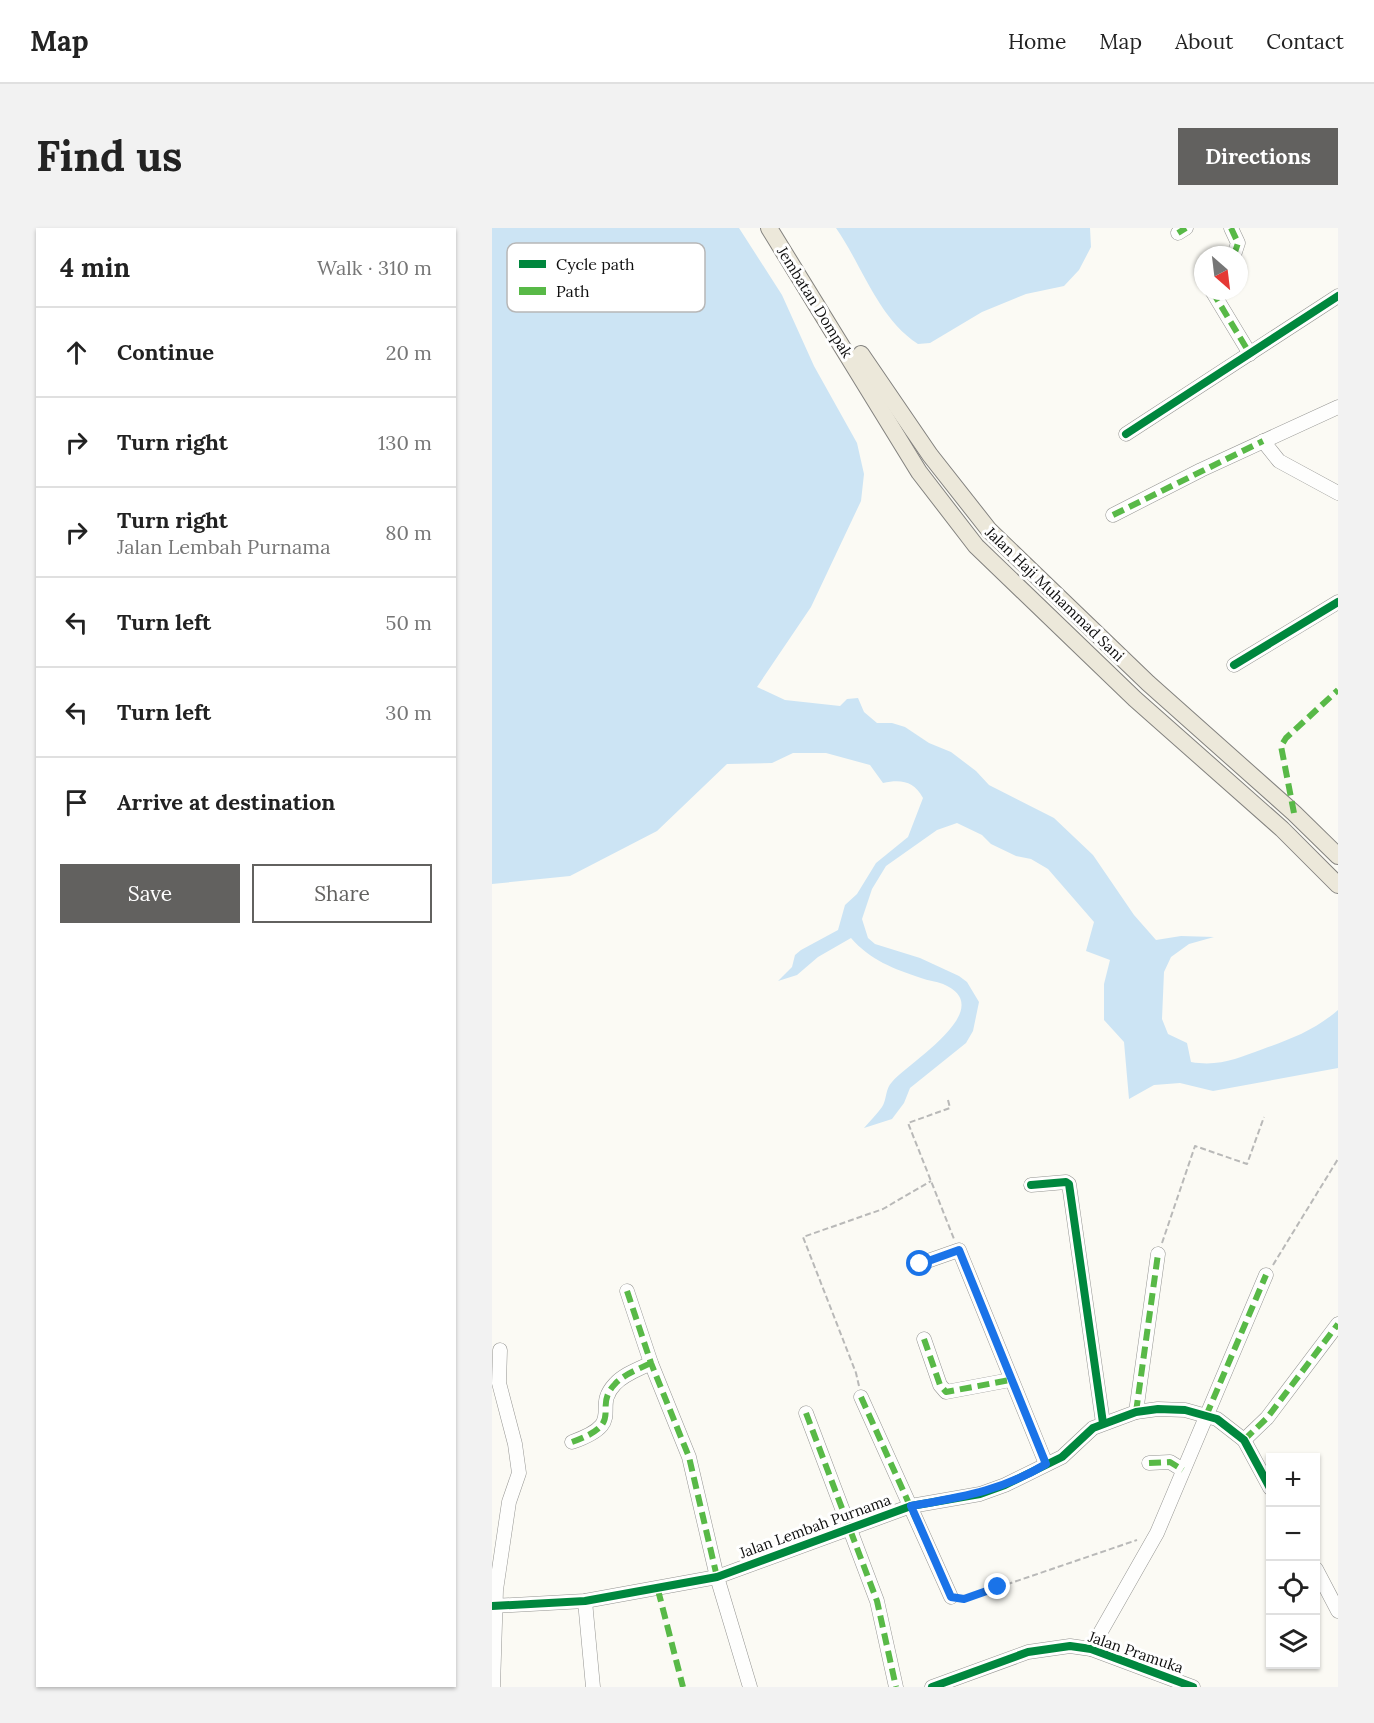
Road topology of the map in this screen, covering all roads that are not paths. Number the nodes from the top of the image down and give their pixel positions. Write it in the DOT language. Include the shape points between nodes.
graph roads {
  1 [pos="770,228"];
  2 [pos="783,228"];
  3 [pos="1231,228"];
  4 [pos="1237,246"];
  5 [pos="1338,296"];
  6 [pos="1218,300"];
  7 [pos="1251,354"];
  8 [pos="867,374"];
  9 [pos="1338,407"];
  10 [pos="1126,434"];
  11 [pos="1263,441"];
  12 [pos="1338,494"];
  13 [pos="1113,515"];
  14 [pos="1338,602"];
  15 [pos="1234,665"];
  16 [pos="1294,813"];
  17 [pos="1282,829"];
  18 [pos="1338,856"];
  19 [pos="1338,885"];
  20 [pos="1031,1185"];
  21 [pos="1158,1254"];
  22 [pos="920,1264"];
  23 [pos="1266,1275"];
  24 [pos="627,1291"];
  25 [pos="1338,1324"];
  26 [pos="924,1339"];
  27 [pos="500,1350"];
  28 [pos="651,1363"];
  29 [pos="1010,1380"];
  30 [pos="861,1397"];
  31 [pos="1136,1412"];
  32 [pos="806,1413"];
  33 [pos="1206,1416"];
  34 [pos="1103,1423"];
  35 [pos="1244,1440"];
  36 [pos="572,1442"];
  37 [pos="1149,1463"];
  38 [pos="1046,1464"];
  39 [pos="1183,1470"];
  40 [pos="1266,1481"];
  41 [pos="911,1506"];
  42 [pos="850,1527"];
  43 [pos="1320,1577"];
  44 [pos="717,1578"];
  45 [pos="951,1597"];
  46 [pos="585,1601"];
  47 [pos="495,1606"];
  48 [pos="1338,1611"];
  49 [pos="1091,1649"];
  50 [pos="493,1687"];
  51 [pos="593,1687"];
  52 [pos="750,1687"];
  53 [pos="896,1687"];
  54 [pos="932,1687"];
  55 [pos="1193,1687"];
  1 -- 8 [label="main road, Jembatan Dompak"];
  2 -- 8 [label="main road, Jalan Haji Muhammad Sani"];
  3 -- 4 [label="street"];
  5 -- 7 [label="street"];
  6 -- 7 [label="street"];
  7 -- 10 [label="street"];
  8 -- 16 [label="main road, Jalan Haji Muhammad Sani" via="988,531 1148,683"];
  8 -- 17 [label="main road, Jalan Haji Muhammad Sani" via="919,472 976,546 1135,699"];
  9 -- 11 [label="street"];
  11 -- 12 [label="street" via="1279,461"];
  11 -- 13 [label="street"];
  14 -- 15 [label="street"];
  16 -- 17 [label="main road"];
  16 -- 18 [label="main road, Jalan Haji Muhammad Sani"];
  17 -- 19 [label="main road, Jalan Haji Muhammad Sani"];
  20 -- 34 [label="street" via="1069,1184"];
  21 -- 31 [label="street"];
  22 -- 29 [label="street" via="959,1250"];
  23 -- 33 [label="street"];
  24 -- 28 [label="street"];
  25 -- 35 [label="street" via="1267,1418"];
  26 -- 29 [label="street" via="946,1392"];
  27 -- 47 [label="street" via="499,1383 519,1473 508,1502"];
  28 -- 36 [label="street" via="613,1386 604,1424 593,1434"];
  28 -- 44 [label="street" via="689,1457"];
  29 -- 38 [label="street"];
  30 -- 41 [label="street"];
  31 -- 33 [label="street, Jalan Lembah Purnama" via="1185,1410"];
  31 -- 34 [label="street, Jalan Lembah Purnama"];
  32 -- 42 [label="street"];
  33 -- 35 [label="street, Jalan Lembah Purnama" via="1217,1419"];
  33 -- 39 [label="street"];
  34 -- 38 [label="street, Jalan Lembah Purnama"];
  35 -- 40 [label="street, Jalan Lembah Purnama"];
  37 -- 39 [label="street" via="1170,1462"];
  38 -- 41 [label="street, Jalan Lembah Purnama" via="980,1494"];
  39 -- 49 [label="street" via="1157,1533"];
  41 -- 42 [label="street, Jalan Lembah Purnama"];
  41 -- 45 [label="street"];
  42 -- 44 [label="street, Jalan Lembah Purnama"];
  42 -- 53 [label="street" via="878,1601"];
  43 -- 48 [label="street"];
  44 -- 46 [label="street, Jalan Lembah Purnama"];
  44 -- 52 [label="street"];
  46 -- 47 [label="street, Jalan Lembah Purnama"];
  46 -- 51 [label="street"];
  47 -- 50 [label="street"];
  49 -- 54 [label="street, Jalan Pramuka" via="1070,1646 1028,1652"];
  49 -- 55 [label="street, Jalan Pramuka"];
}
